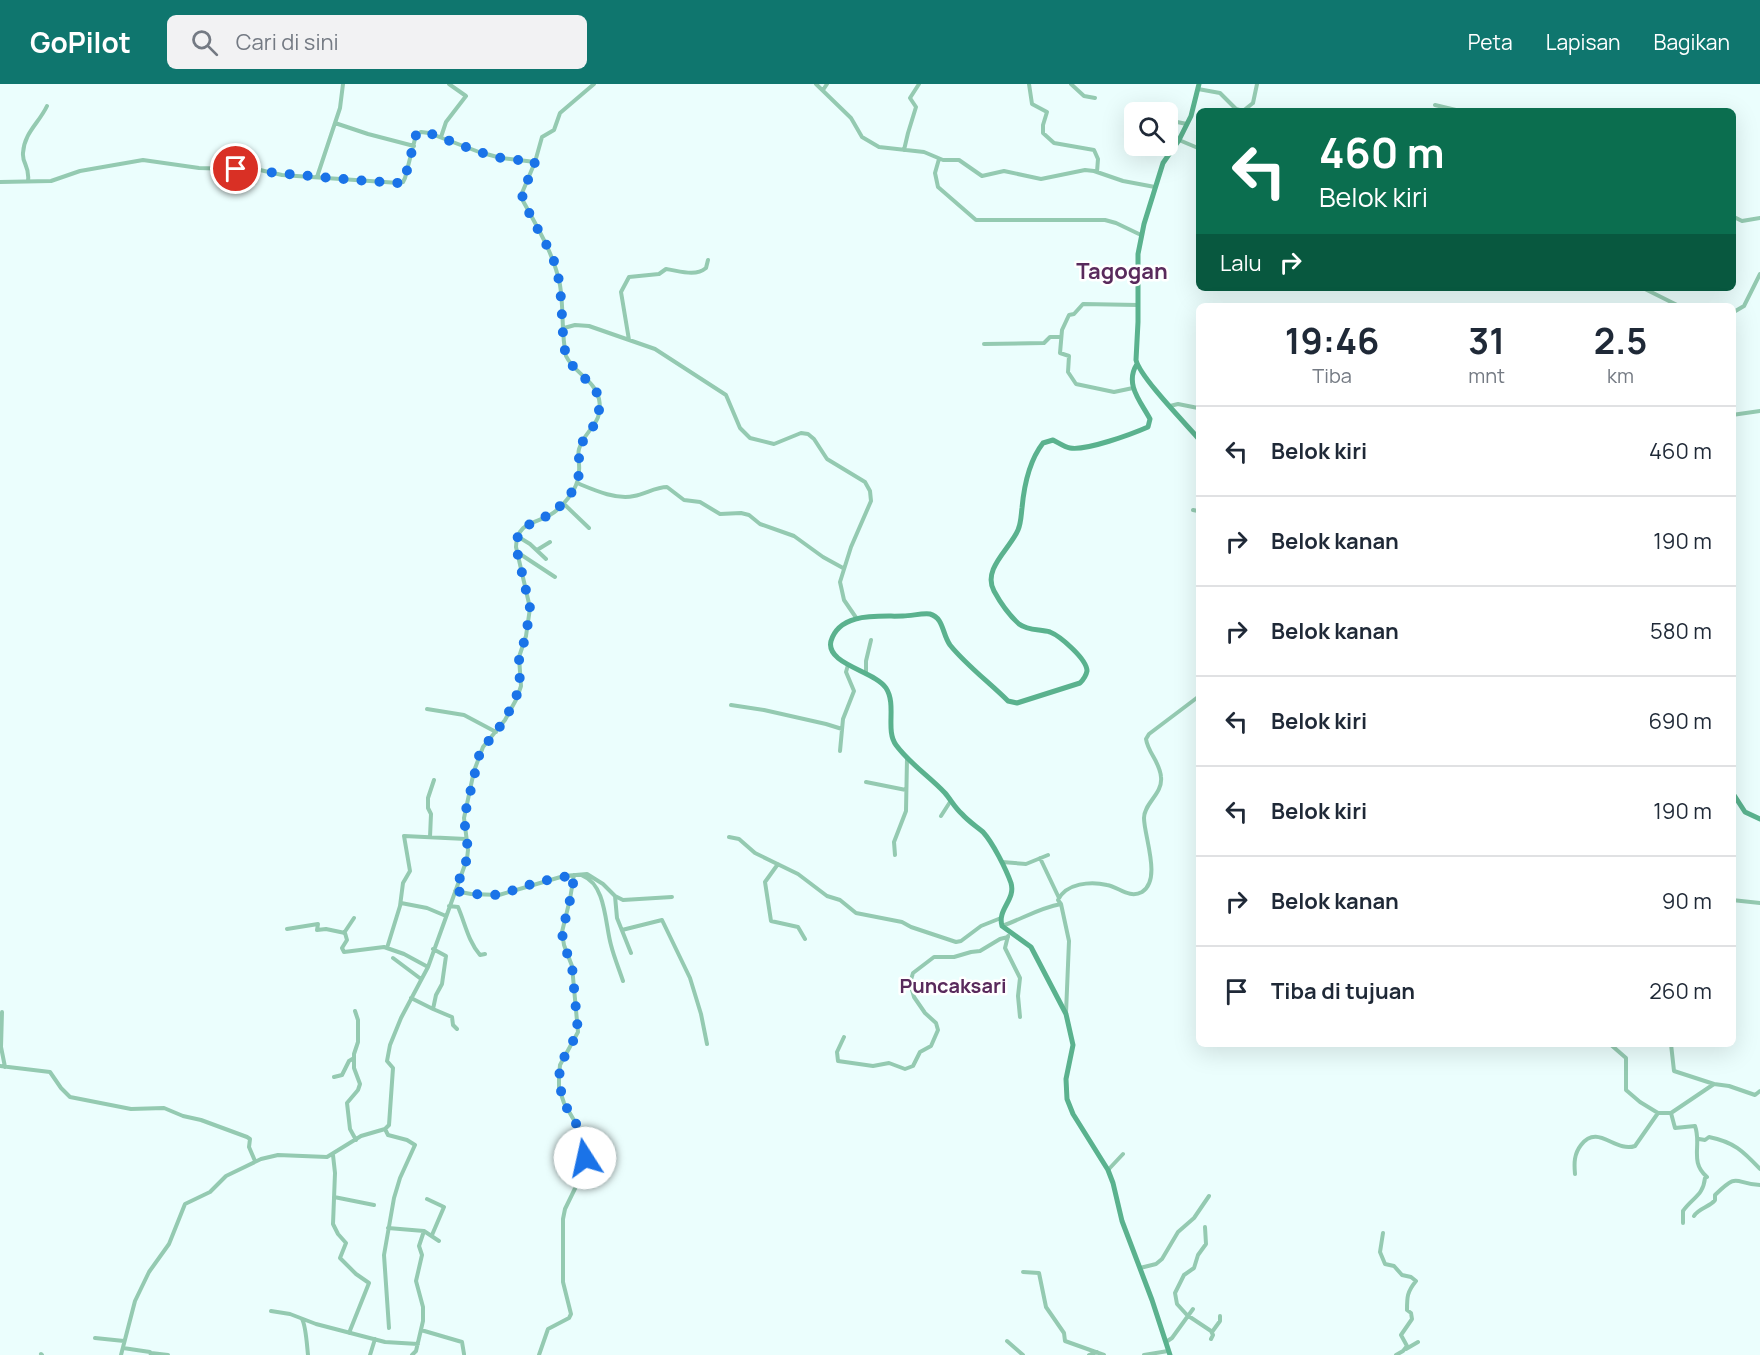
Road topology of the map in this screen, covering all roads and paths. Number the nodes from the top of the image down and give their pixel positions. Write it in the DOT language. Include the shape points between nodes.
graph roads {
  1 [pos="343,84"];
  2 [pos="449,84"];
  3 [pos="594,84"];
  4 [pos="816,84"];
  5 [pos="827,84"];
  6 [pos="919,84"];
  7 [pos="1029,84"];
  8 [pos="1071,84"];
  9 [pos="1257,84"];
  10 [pos="1199,87"];
  11 [pos="823,90"];
  12 [pos="1095,98"];
  13 [pos="1435,105"];
  14 [pos="47,106"];
  15 [pos="1235,108"];
  16 [pos="1247,108"];
  17 [pos="1448,108"];
  18 [pos="1178,122"];
  19 [pos="334,123"];
  20 [pos="1187,124"];
  21 [pos="441,137"];
  22 [pos="1179,140"];
  23 [pos="414,146"];
  24 [pos="1196,147"];
  25 [pos="904,150"];
  26 [pos="939,159"];
  27 [pos="535,162"];
  28 [pos="1097,172"];
  29 [pos="317,177"];
  30 [pos="28,181"];
  31 [pos="0,182"];
  32 [pos="1156,188"];
  33 [pos="1736,218"];
  34 [pos="1760,218"];
  35 [pos="1141,235"];
  36 [pos="708,260"];
  37 [pos="1760,274"];
  38 [pos="1649,291"];
  39 [pos="1673,303"];
  40 [pos="1138,305"];
  41 [pos="1736,311"];
  42 [pos="564,328"];
  43 [pos="1061,336"];
  44 [pos="629,340"];
  45 [pos="984,344"];
  46 [pos="1137,364"];
  47 [pos="1133,388"];
  48 [pos="1170,406"];
  49 [pos="1196,408"];
  50 [pos="1760,411"];
  51 [pos="1736,414"];
  52 [pos="1196,436"];
  53 [pos="577,483"];
  54 [pos="564,504"];
  55 [pos="589,528"];
  56 [pos="518,536"];
  57 [pos="550,542"];
  58 [pos="537,550"];
  59 [pos="517,551"];
  60 [pos="546,559"];
  61 [pos="843,568"];
  62 [pos="555,577"];
  63 [pos="857,619"];
  64 [pos="871,640"];
  65 [pos="848,664"];
  66 [pos="866,673"];
  67 [pos="1196,699"];
  68 [pos="731,705"];
  69 [pos="427,709"];
  70 [pos="842,729"];
  71 [pos="496,732"];
  72 [pos="840,751"];
  73 [pos="907,758"];
  74 [pos="434,780"];
  75 [pos="866,782"];
  76 [pos="906,789"];
  77 [pos="1736,798"];
  78 [pos="950,802"];
  79 [pos="941,816"];
  80 [pos="1760,819"];
  81 [pos="430,837"];
  82 [pos="729,837"];
  83 [pos="466,839"];
  84 [pos="895,855"];
  85 [pos="1048,855"];
  86 [pos="1040,858"];
  87 [pos="1001,862"];
  88 [pos="778,864"];
  89 [pos="579,874"];
  90 [pos="574,875"];
  91 [pos="455,891"];
  92 [pos="615,896"];
  93 [pos="672,897"];
  94 [pos="1059,898"];
  95 [pos="1736,900"];
  96 [pos="401,903"];
  97 [pos="1760,903"];
  98 [pos="1061,904"];
  99 [pos="449,906"];
  100 [pos="446,916"];
  101 [pos="354,918"];
  102 [pos="1000,918"];
  103 [pos="1002,926"];
  104 [pos="287,929"];
  105 [pos="622,930"];
  106 [pos="344,933"];
  107 [pos="1009,935"];
  108 [pos="805,939"];
  109 [pos="387,948"];
  110 [pos="433,949"];
  111 [pos="631,953"];
  112 [pos="486,954"];
  113 [pos="393,958"];
  114 [pos="428,968"];
  115 [pos="422,979"];
  116 [pos="623,981"];
  117 [pos="411,998"];
  118 [pos="433,1010"];
  119 [pos="355,1011"];
  120 [pos="2,1012"];
  121 [pos="1065,1014"];
  122 [pos="1020,1017"];
  123 [pos="458,1029"];
  124 [pos="844,1037"];
  125 [pos="707,1044"];
  126 [pos="1613,1047"];
  127 [pos="1671,1047"];
  128 [pos="354,1058"];
  129 [pos="2,1067"];
  130 [pos="334,1077"];
  131 [pos="1714,1084"];
  132 [pos="1760,1090"];
  133 [pos="1658,1113"];
  134 [pos="1671,1113"];
  135 [pos="385,1129"];
  136 [pos="1699,1139"];
  137 [pos="356,1140"];
  138 [pos="1123,1154"];
  139 [pos="333,1155"];
  140 [pos="255,1161"];
  141 [pos="1760,1169"];
  142 [pos="1108,1170"];
  143 [pos="1575,1174"];
  144 [pos="1760,1185"];
  145 [pos="1209,1196"];
  146 [pos="334,1197"];
  147 [pos="426,1199"];
  148 [pos="374,1204"];
  149 [pos="1694,1216"];
  150 [pos="1683,1223"];
  151 [pos="1205,1227"];
  152 [pos="388,1228"];
  153 [pos="424,1231"];
  154 [pos="1383,1233"];
  155 [pos="432,1234"];
  156 [pos="439,1241"];
  157 [pos="1140,1268"];
  158 [pos="1023,1272"];
  159 [pos="1193,1309"];
  160 [pos="271,1311"];
  161 [pos="1187,1316"];
  162 [pos="1220,1316"];
  163 [pos="302,1318"];
  164 [pos="389,1328"];
  165 [pos="421,1330"];
  166 [pos="1212,1332"];
  167 [pos="349,1333"];
  168 [pos="95,1338"];
  169 [pos="375,1339"];
  170 [pos="1211,1339"];
  171 [pos="124,1341"];
  172 [pos="1007,1341"];
  173 [pos="1418,1342"];
  174 [pos="1165,1343"];
  175 [pos="418,1344"];
  176 [pos="123,1348"];
  177 [pos="1405,1349"];
  178 [pos="1098,1352"];
  179 [pos="1169,1353"];
  180 [pos="151,1354"];
  181 [pos="464,1354"];
  182 [pos="122,1355"];
  183 [pos="168,1355"];
  184 [pos="308,1355"];
  185 [pos="370,1355"];
  186 [pos="412,1355"];
  187 [pos="539,1355"];
  188 [pos="1023,1355"];
  189 [pos="1089,1355"];
  190 [pos="1104,1355"];
  191 [pos="1144,1355"];
  192 [pos="1396,1355"];
  1 -- 19 [label="street"];
  2 -- 21 [label="street" via="466,96 446,122"];
  3 -- 27 [label="street" via="560,113 554,130 542,137"];
  4 -- 11 [label="street"];
  5 -- 11 [label="street"];
  6 -- 25 [label="street" via="910,98 916,107"];
  7 -- 28 [label="street" via="1032,104 1047,111 1044,134 1054,143 1094,150"];
  8 -- 12 [label="street" via="1084,96"];
  9 -- 16 [label="street" via="1253,103"];
  10 -- 15 [label="street" via="1220,93"];
  10 -- 20 [label="main road"];
  11 -- 25 [label="street" via="851,118 865,139 883,149"];
  13 -- 17 [label="street"];
  14 -- 30 [label="street" via="27,135 23,156 29,169"];
  18 -- 20 [label="street"];
  19 -- 23 [label="street"];
  19 -- 29 [label="street"];
  20 -- 22 [label="main road"];
  21 -- 23 [label="street" via="418,133"];
  21 -- 27 [label="street" via="501,158"];
  22 -- 24 [label="street"];
  22 -- 32 [label="main road" via="1163,163"];
  23 -- 29 [label="street" via="403,182"];
  25 -- 26 [label="street" via="924,152"];
  26 -- 28 [label="street" via="959,160 982,176 1004,171 1041,179 1072,171"];
  26 -- 35 [label="street" via="935,173 938,186 976,220 1105,220"];
  27 -- 42 [label="street" via="522,195 555,265"];
  28 -- 32 [label="street"];
  29 -- 30 [label="street" via="142,160 80,171 51,181"];
  30 -- 31 [label="street"];
  32 -- 35 [label="main road"];
  33 -- 34 [label="street"];
  35 -- 40 [label="main road"];
  36 -- 44 [label="street" via="706,268 699,272 666,269 657,275 629,277 621,295"];
  37 -- 41 [label="street" via="1744,306"];
  38 -- 39 [label="street"];
  40 -- 43 [label="street" via="1084,303 1069,315"];
  40 -- 46 [label="main road"];
  42 -- 44 [label="street" via="583,325"];
  42 -- 53 [label="street" via="568,360 593,386 600,405 597,421 579,447"];
  43 -- 45 [label="street" via="1035,344"];
  43 -- 47 [label="street" via="1060,353 1069,357 1068,372 1076,384 1114,392"];
  44 -- 61 [label="street" via="655,349 722,392 740,428 750,438 774,444 808,434 827,459 865,482 871,501"];
  46 -- 47 [label="main road" via="1131,376"];
  46 -- 48 [label="main road"];
  47 -- 63 [label="main road" via="1150,419 1148,427 1076,449 1050,440 1043,443 1027,478 1019,529 991,576 994,592 1018,623 1053,633 1075,651 1086,667 1080,683 1012,703 950,645 934,615 870,615"];
  48 -- 49 [label="street"];
  48 -- 52 [label="main road"];
  50 -- 51 [label="street"];
  53 -- 54 [label="street"];
  53 -- 61 [label="street" via="623,497 667,487 684,500 700,502 720,514 749,514 760,524 794,536"];
  54 -- 55 [label="street"];
  54 -- 56 [label="street" via="521,529"];
  56 -- 58 [label="street"];
  56 -- 59 [label="street"];
  57 -- 58 [label="street"];
  58 -- 60 [label="street"];
  59 -- 62 [label="street"];
  59 -- 71 [label="street" via="530,612 519,657 518,698"];
  61 -- 63 [label="street" via="840,582 844,600"];
  63 -- 65 [label="main road" via="839,629 831,642 834,656"];
  64 -- 66 [label="street"];
  65 -- 66 [label="main road"];
  65 -- 70 [label="street" via="846,672 854,692"];
  66 -- 73 [label="main road" via="886,687 893,740"];
  67 -- 94 [label="street" via="1146,739 1162,779 1144,815 1151,854 1150,881 1145,889 1127,894 1108,885 1085,884 1065,890"];
  68 -- 70 [label="street"];
  69 -- 71 [label="street" via="464,715"];
  70 -- 72 [label="street"];
  71 -- 83 [label="street" via="483,747 474,771 464,818"];
  73 -- 76 [label="street"];
  73 -- 78 [label="main road"];
  74 -- 81 [label="street" via="428,798"];
  75 -- 76 [label="street"];
  76 -- 84 [label="street" via="906,811 894,842"];
  77 -- 80 [label="main road" via="1745,812"];
  78 -- 79 [label="street"];
  78 -- 87 [label="main road" via="988,838"];
  81 -- 83 [label="street"];
  81 -- 96 [label="street" via="404,836 411,865 403,883"];
  82 -- 88 [label="street"];
  83 -- 91 [label="street" via="467,859"];
  85 -- 86 [label="street"];
  86 -- 87 [label="street" via="1026,864"];
  86 -- 94 [label="street"];
  87 -- 102 [label="main road" via="1012,891"];
  88 -- 102 [label="street" via="827,896 840,900 856,914 902,922 953,941"];
  88 -- 108 [label="street" via="765,882 771,921 798,927"];
  89 -- 90 [label="street"];
  89 -- 92 [label="street" via="593,877"];
  89 -- 116 [label="street" via="591,879 599,893"];
  90 -- 91 [label="street" via="499,895"];
  90 -- 187 [label="street" via="562,933 572,966 578,1032 560,1065 559,1083 564,1103 582,1134 585,1158 582,1176 564,1209 563,1219 562,1282 571,1316 548,1329"];
  91 -- 99 [label="street"];
  92 -- 93 [label="street" via="623,900"];
  92 -- 105 [label="street"];
  94 -- 98 [label="street"];
  95 -- 97 [label="street"];
  96 -- 100 [label="street"];
  96 -- 109 [label="street"];
  98 -- 103 [label="street"];
  98 -- 121 [label="street" via="1069,941"];
  99 -- 100 [label="street"];
  99 -- 112 [label="street" via="458,907 474,947 480,955"];
  100 -- 110 [label="street"];
  101 -- 106 [label="street"];
  102 -- 103 [label="main road"];
  103 -- 107 [label="main road"];
  104 -- 106 [label="street" via="318,924 317,930"];
  105 -- 111 [label="street"];
  105 -- 125 [label="street" via="662,920 692,984"];
  106 -- 109 [label="street" via="344,952"];
  107 -- 121 [label="main road" via="1030,947"];
  107 -- 122 [label="street" via="1005,948 1020,978"];
  107 -- 124 [label="street" via="980,951 934,957 913,973 910,983 914,997 938,1030 931,1046 920,1052 913,1066 905,1069 889,1063 873,1066 838,1061 837,1052"];
  109 -- 114 [label="street"];
  110 -- 114 [label="street"];
  110 -- 118 [label="street" via="446,956"];
  113 -- 115 [label="street"];
  114 -- 115 [label="street"];
  115 -- 117 [label="street"];
  117 -- 118 [label="street"];
  117 -- 135 [label="street" via="388,1053 387,1061 393,1068 392,1104"];
  118 -- 123 [label="street" via="452,1017"];
  119 -- 128 [label="street" via="358,1041"];
  120 -- 129 [label="street"];
  121 -- 142 [label="main road" via="1073,1045 1066,1079 1067,1099"];
  126 -- 133 [label="street" via="1627,1060 1627,1092"];
  127 -- 131 [label="street" via="1674,1071"];
  128 -- 130 [label="street" via="342,1075"];
  128 -- 137 [label="street" via="359,1087 347,1103 350,1129"];
  129 -- 140 [label="street" via="50,1072 70,1096 124,1108 164,1108 247,1137"];
  131 -- 132 [label="street" via="1755,1095"];
  131 -- 134 [label="street"];
  133 -- 134 [label="street"];
  133 -- 143 [label="street" via="1635,1146 1622,1147 1600,1136 1584,1141 1575,1155"];
  134 -- 136 [label="street" via="1675,1127 1694,1125"];
  135 -- 137 [label="street"];
  135 -- 152 [label="street" via="388,1135 415,1144 400,1178"];
  136 -- 141 [label="street" via="1720,1139 1737,1146"];
  136 -- 150 [label="street" via="1699,1169 1707,1178 1704,1188 1683,1211"];
  137 -- 139 [label="street"];
  138 -- 142 [label="street"];
  139 -- 140 [label="street" via="278,1155"];
  139 -- 146 [label="street"];
  140 -- 171 [label="street" via="185,1204 169,1244 144,1280"];
  142 -- 157 [label="main road"];
  144 -- 149 [label="street" via="1731,1182 1715,1195 1711,1205"];
  145 -- 157 [label="street" via="1178,1232 1162,1259"];
  146 -- 148 [label="street"];
  146 -- 167 [label="street" via="333,1227 346,1243 340,1258 369,1283"];
  147 -- 155 [label="street" via="444,1207"];
  151 -- 161 [label="street" via="1206,1244 1175,1293 1177,1304"];
  152 -- 153 [label="street"];
  152 -- 164 [label="street" via="383,1265"];
  153 -- 155 [label="street"];
  153 -- 165 [label="street" via="416,1281 423,1306"];
  154 -- 177 [label="street" via="1380,1252 1385,1264 1416,1281 1406,1298 1407,1311 1412,1316 1401,1335 1407,1344"];
  155 -- 156 [label="street"];
  157 -- 174 [label="main road"];
  158 -- 178 [label="street" via="1039,1273 1046,1307 1064,1333 1065,1341"];
  159 -- 161 [label="street"];
  160 -- 163 [label="street"];
  161 -- 166 [label="street"];
  161 -- 174 [label="street"];
  162 -- 166 [label="street"];
  163 -- 167 [label="street"];
  163 -- 184 [label="street"];
  165 -- 175 [label="street"];
  165 -- 181 [label="street" via="462,1342"];
  166 -- 170 [label="street"];
  167 -- 169 [label="street"];
  168 -- 171 [label="street"];
  169 -- 175 [label="street"];
  169 -- 185 [label="street"];
  171 -- 176 [label="street"];
  172 -- 188 [label="street"];
  173 -- 177 [label="street"];
  174 -- 179 [label="main road"];
  175 -- 186 [label="street"];
  176 -- 180 [label="street"];
  176 -- 182 [label="street"];
  177 -- 192 [label="street"];
  178 -- 189 [label="street"];
  178 -- 190 [label="street"];
  179 -- 191 [label="street"];
  180 -- 183 [label="street"];
}
